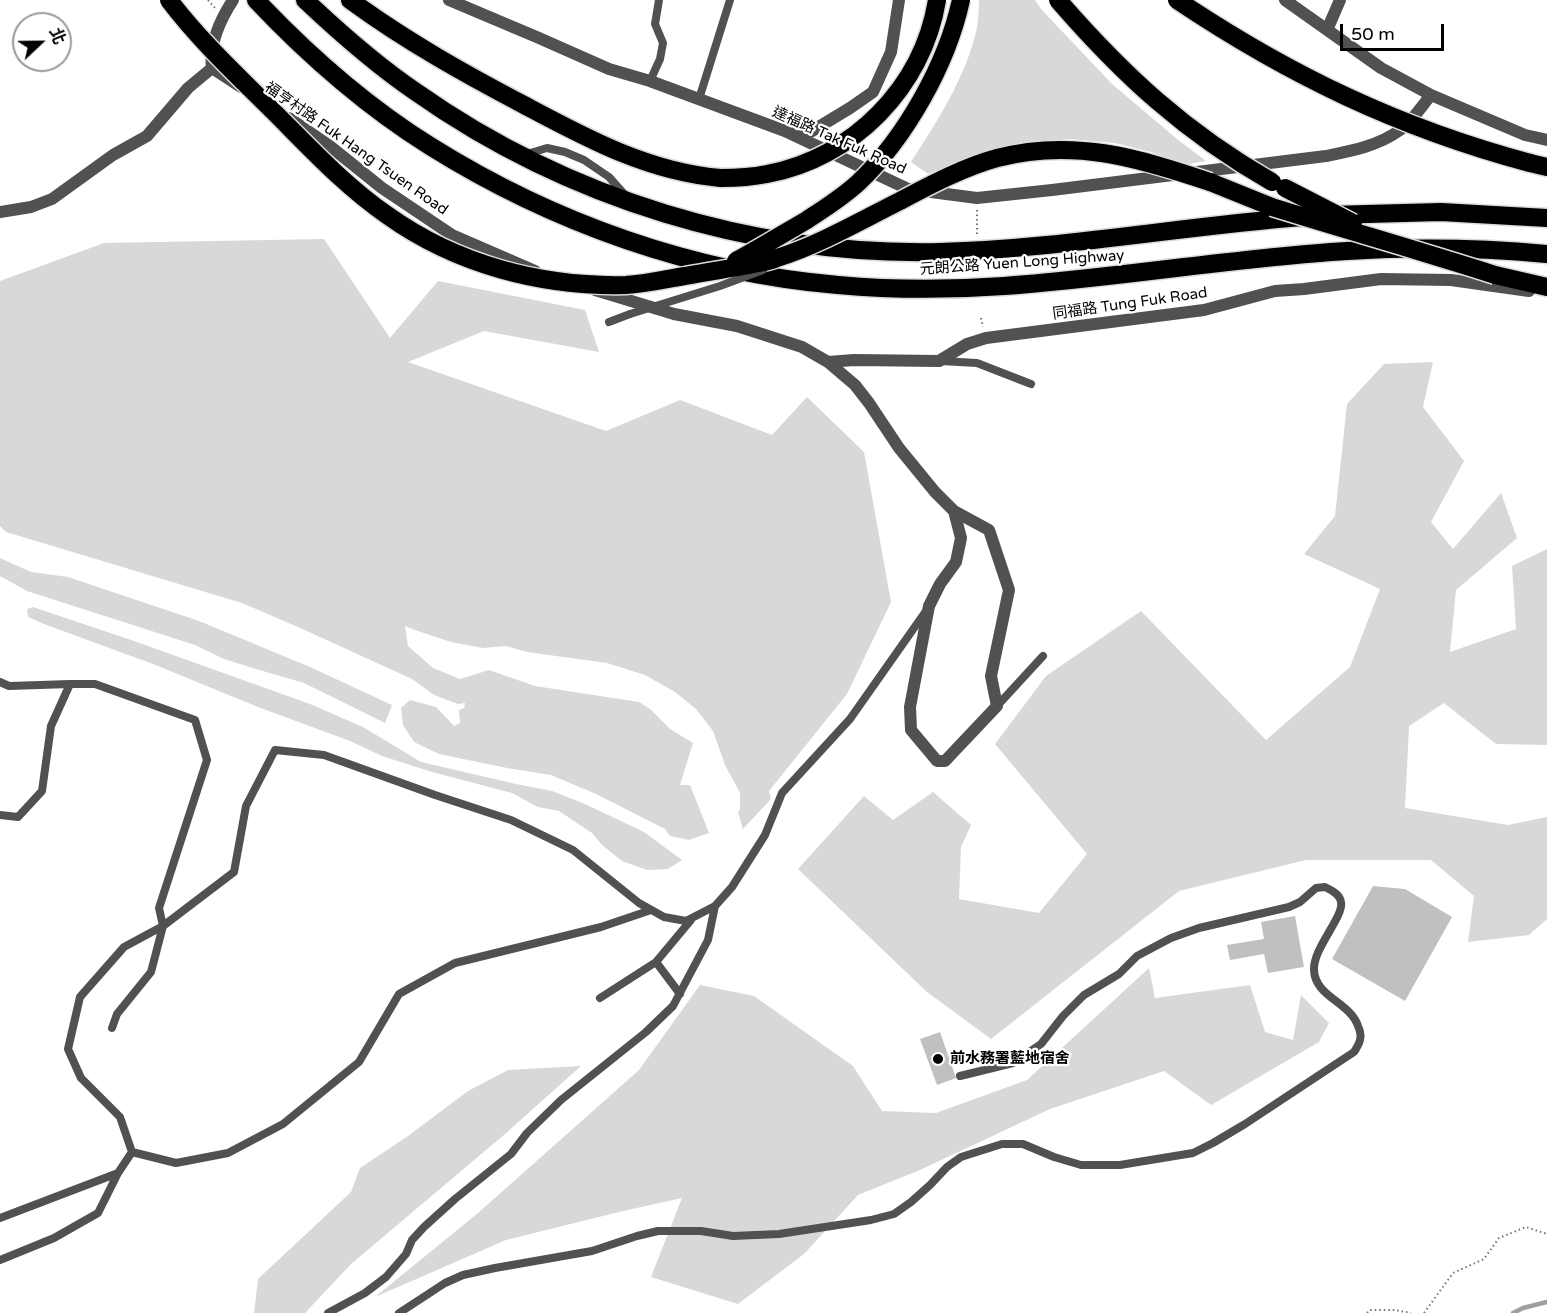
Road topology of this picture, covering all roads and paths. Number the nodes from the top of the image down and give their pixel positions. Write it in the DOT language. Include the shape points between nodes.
graph roads {
  1 [pos="169,0"];
  2 [pos="233,0"];
  3 [pos="256,0"];
  4 [pos="304,0"];
  5 [pos="350,0"];
  6 [pos="449,0"];
  7 [pos="659,0"];
  8 [pos="730,0"];
  9 [pos="899,0"];
  10 [pos="961,0"];
  11 [pos="1058,0"];
  12 [pos="1177,0"];
  13 [pos="1340,0"];
  14 [pos="936,1"];
  15 [pos="1287,6"];
  16 [pos="1327,30"];
  17 [pos="212,68"];
  18 [pos="650,81"];
  19 [pos="1431,95"];
  20 [pos="699,99"];
  21 [pos="785,131"];
  22 [pos="1547,140"];
  23 [pos="1539,165"];
  24 [pos="976,198"];
  25 [pos="0,212"];
  26 [pos="1547,218"];
  27 [pos="840,233"];
  28 [pos="977,237"];
  29 [pos="1393,242"];
  30 [pos="1547,254"];
  31 [pos="718,271"];
  32 [pos="1547,288"];
  33 [pos="1547,293"];
  34 [pos="609,322"];
  35 [pos="939,361"];
  36 [pos="828,362"];
  37 [pos="1031,384"];
  38 [pos="954,512"];
  39 [pos="929,606"];
  40 [pos="1043,656"];
  41 [pos="0,682"];
  42 [pos="70,684"];
  43 [pos="997,706"];
  44 [pos="0,815"];
  45 [pos="715,906"];
  46 [pos="651,910"];
  47 [pos="692,918"];
  48 [pos="163,926"];
  49 [pos="656,962"];
  50 [pos="680,994"];
  51 [pos="600,998"];
  52 [pos="112,1028"];
  53 [pos="960,1076"];
  54 [pos="132,1152"];
  55 [pos="118,1173"];
  56 [pos="0,1218"];
  57 [pos="1547,1233"];
  58 [pos="0,1260"];
  59 [pos="328,1313"];
  60 [pos="399,1313"];
  61 [pos="1367,1313"];
  62 [pos="1411,1313"];
  63 [pos="1424,1313"];
  1 -- 31 [label="highway, bridge" via="218,56 333,170 389,216 444,248 505,271 560,282 629,285"];
  2 -- 17 [label="street" via="215,36 210,55"];
  3 -- 30 [label="highway, 元朗公路 Yuen Long Highway" via="359,95 429,146 474,171 599,231 689,260 749,273 836,285 952,289 1347,251 1442,249"];
  4 -- 26 [label="highway, 元朗公路 Yuen Long Highway" via="415,92 522,156 633,203 685,220 764,238 900,252 939,252 1341,214 1441,212"];
  5 -- 14 [label="highway, bridge" via="442,61 591,140 666,169 721,178 753,176 797,166 833,150 866,127 890,103 916,63 929,33"];
  6 -- 18 [label="street, 達福路 Tak Fuk Road" via="609,69"];
  7 -- 18 [label="lane" via="655,24 663,43"];
  8 -- 20 [label="lane"];
  9 -- 21 [label="street" via="891,52 873,92 812,131"];
  10 -- 31 [label="highway, bridge" via="934,74 883,156 859,182 826,208"];
  11 -- 29 [label="highway, bridge" via="1133,80 1220,150 1272,182"];
  12 -- 23 [label="highway, bridge" via="1296,73 1381,113 1467,145"];
  13 -- 16 [label="street"];
  15 -- 16 [label="street"];
  16 -- 19 [label="street" via="1381,68"];
  17 -- 25 [label="street" via="188,88 147,136 52,199"];
  17 -- 36 [label="street, 福亨村路 Fuk Hang Tsuen Road" via="331,147 382,188 452,235 536,272 674,314 737,326 802,347"];
  18 -- 20 [label="street, 達福路 Tak Fuk Road"];
  19 -- 22 [label="street" via="1525,135"];
  19 -- 24 [label="street, 達福路 Tak Fuk Road" via="1402,129 1360,149 1314,158"];
  20 -- 21 [label="street, 達福路 Tak Fuk Road"];
  21 -- 24 [label="street, 達福路 Tak Fuk Road" via="908,189"];
  24 -- 28 [label="path"];
  27 -- 29 [label="highway, bridge" via="978,165 1015,154 1066,149 1145,161 1272,207"];
  27 -- 31 [label="highway, bridge" via="776,259"];
  27 -- 34 [label="lane, bridge" via="776,265"];
  29 -- 32 [label="highway, bridge"];
  33 -- 35 [label="street, 同福路 Tung Fuk Road" via="1451,280 1381,279 1275,291 1204,310 986,338"];
  35 -- 36 [label="street"];
  35 -- 37 [label="lane" via="977,363"];
  36 -- 38 [label="street, 福亨村路 Fuk Hang Tsuen Road" via="855,385 899,448"];
  38 -- 39 [label="street" via="961,538 956,562"];
  38 -- 43 [label="street" via="989,530 1009,590 991,676"];
  39 -- 43 [label="street" via="910,707 911,730 938,761 945,761"];
  39 -- 45 [label="lane" via="850,719 782,793 765,835"];
  40 -- 43 [label="lane"];
  41 -- 42 [label="lane" via="9,686"];
  42 -- 44 [label="lane" via="51,726 42,791 18,817"];
  42 -- 48 [label="lane" via="95,684 195,720 207,760 159,908"];
  45 -- 47 [label="lane"];
  45 -- 50 [label="lane" via="708,940"];
  46 -- 47 [label="lane" via="664,917 686,921"];
  46 -- 48 [label="lane" via="573,850 511,820 324,754 274,750 246,806 234,872"];
  46 -- 54 [label="lane" via="601,927 455,963 399,994 359,1062 283,1124 228,1153 176,1163"];
  47 -- 49 [label="lane"];
  48 -- 52 [label="lane" via="151,972 117,1014"];
  48 -- 54 [label="lane" via="124,946 80,998 68,1049 81,1078 120,1117"];
  49 -- 50 [label="lane"];
  49 -- 51 [label="lane"];
  50 -- 59 [label="lane" via="646,1032 561,1100 526,1132 511,1154 424,1227 386,1277"];
  53 -- 60 [label="lane" via="1013,1063 1041,1044 1084,994 1119,974 1137,956 1171,938 1289,907 1316,888 1325,887 1337,894 1342,903 1318,950 1315,982 1354,1016 1360,1040 1354,1052 1245,1124 1193,1153 1120,1165 1081,1165 1023,1144 1002,1144 961,1157 894,1214 779,1234 733,1236 658,1231 592,1251 463,1275"];
  54 -- 55 [label="lane"];
  55 -- 56 [label="lane"];
  55 -- 58 [label="lane" via="98,1213 54,1238"];
  57 -- 63 [label="path" via="1526,1227 1499,1238 1484,1259 1453,1273"];
  61 -- 62 [label="path"];
}
